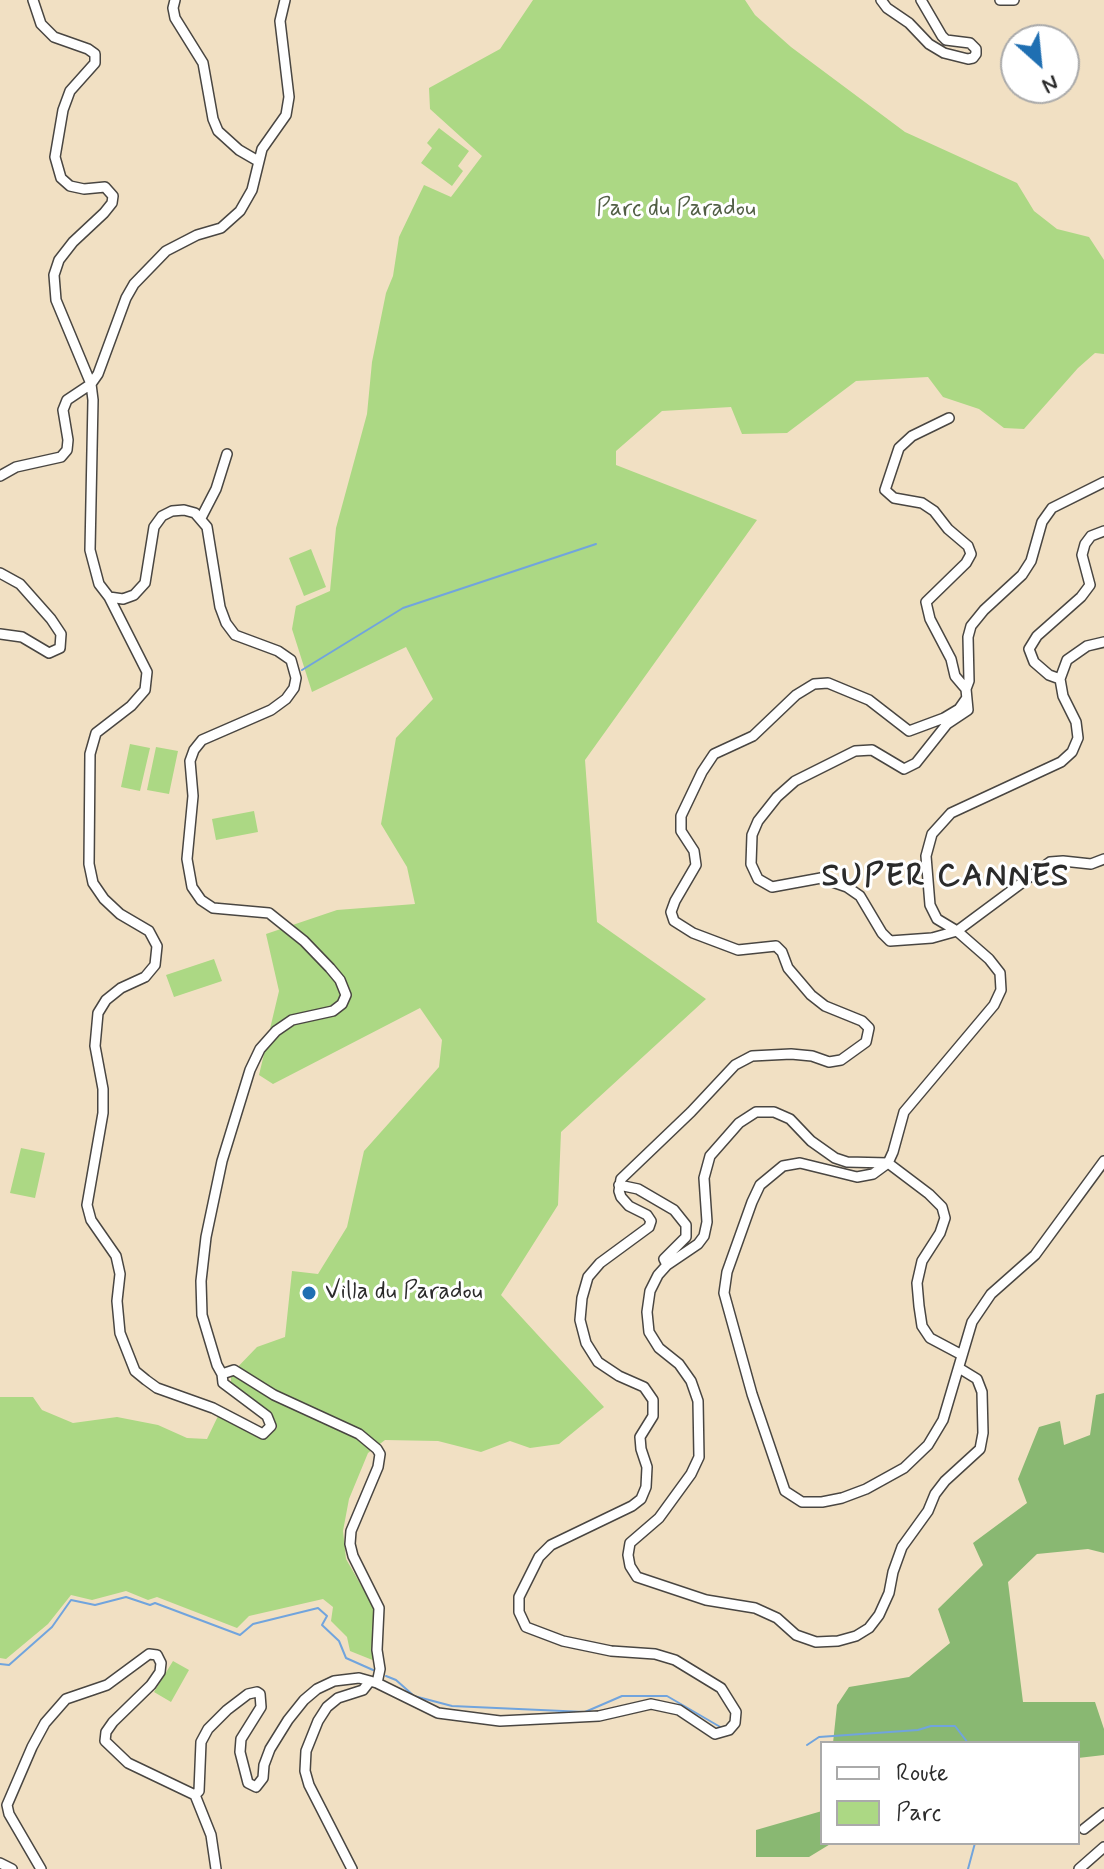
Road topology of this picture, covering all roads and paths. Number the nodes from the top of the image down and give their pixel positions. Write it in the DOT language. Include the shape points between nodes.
graph roads {
  1 [pos="33,0"];
  2 [pos="175,0"];
  3 [pos="285,0"];
  4 [pos="881,0"];
  5 [pos="921,0"];
  6 [pos="1000,0"];
  7 [pos="1014,0"];
  8 [pos="258,161"];
  9 [pos="91,384"];
  10 [pos="949,418"];
  11 [pos="227,454"];
  12 [pos="0,476"];
  13 [pos="1104,482"];
  14 [pos="201,518"];
  15 [pos="1104,531"];
  16 [pos="0,573"];
  17 [pos="109,597"];
  18 [pos="0,634"];
  19 [pos="1104,642"];
  20 [pos="1060,679"];
  21 [pos="966,694"];
  22 [pos="1104,859"];
  23 [pos="957,931"];
  24 [pos="1104,1161"];
  25 [pos="888,1163"];
  26 [pos="619,1185"];
  27 [pos="667,1265"];
  28 [pos="962,1355"];
  29 [pos="959,1368"];
  30 [pos="222,1374"];
  31 [pos="374,1682"];
  32 [pos="195,1795"];
  33 [pos="1104,1813"];
  34 [pos="1084,1829"];
  35 [pos="1104,1847"];
  36 [pos="0,1863"];
  37 [pos="12,1869"];
  38 [pos="41,1869"];
  39 [pos="216,1869"];
  40 [pos="352,1869"];
  41 [pos="1079,1869"];
  1 -- 9 [label="street" via="41,24 54,37 95,54 95,63 70,91 55,157 61,178 70,186 105,187 113,196 104,213 59,260 54,275 56,300"];
  2 -- 8 [label="street" via="175,18 203,63 218,131"];
  3 -- 8 [label="street" via="280,21 288,106"];
  4 -- 5 [label="street" via="929,44 944,53 973,58 976,49 970,43 942,36"];
  6 -- 7 [label="street"];
  8 -- 9 [label="street" via="252,190 229,223 178,243 134,284"];
  9 -- 12 [label="street" via="67,400 67,450 61,457"];
  9 -- 17 [label="street" via="90,550 99,584"];
  10 -- 21 [label="street" via="899,448 885,490 934,511 968,546 966,563 926,602"];
  11 -- 14 [label="street"];
  13 -- 21 [label="street" via="1052,508 1022,575 971,626"];
  14 -- 17 [label="street" via="184,510 162,516 154,527 145,583 134,595"];
  14 -- 30 [label="street" via="226,623 235,635 291,660 296,678 286,699 271,710 202,740 194,750 187,859 192,887 213,908 269,913 330,968 346,995 333,1011 292,1020 276,1031 250,1070 222,1161 201,1281 202,1315"];
  15 -- 20 [label="street" via="1091,536 1082,555 1090,585 1029,649 1034,662"];
  16 -- 18 [label="street" via="20,584 51,619 61,634 60,648 49,653 22,637"];
  17 -- 30 [label="street" via="148,683 131,706 96,733 90,754 89,864 104,899 149,931 157,946 155,965 145,977 121,988 98,1013 95,1046 103,1113 87,1205 116,1256 120,1333 135,1371 157,1388 263,1434 271,1426 267,1416 223,1383"];
  19 -- 20 [label="street" via="1067,660"];
  20 -- 23 [label="street" via="1076,722 1078,738 1072,752 951,813 932,834 926,856 930,905 937,919"];
  21 -- 23 [label="street" via="968,710 947,724 916,763 904,769 872,750 855,751 795,781 777,797 752,835 751,864 758,879 772,887 821,878 847,887 860,896 890,941"];
  21 -- 26 [label="street" via="959,709 909,731 869,700 828,683 814,684 753,736 714,754 681,816 681,831 696,865 675,901 674,921 738,950 776,946 811,995 869,1028 866,1042 841,1060 791,1054 752,1056 735,1065"];
  22 -- 23 [label="street" via="1091,864 1050,862"];
  23 -- 25 [label="street" via="1000,973 1001,990 904,1112"];
  24 -- 28 [label="street" via="1035,1255 991,1294 972,1322"];
  25 -- 27 [label="street" via="835,1158 790,1119 756,1112 710,1156 704,1178 704,1236"];
  25 -- 28 [label="street" via="942,1207 940,1233 922,1261 919,1306 930,1338"];
  25 -- 29 [label="street" via="857,1177 800,1163 771,1174 756,1194 727,1272 726,1305 785,1491 802,1502 822,1502 866,1489 904,1468 928,1445 943,1420"];
  26 -- 27 [label="street" via="638,1189 674,1210 686,1225 686,1237 664,1259"];
  26 -- 31 [label="street" via="629,1206 651,1221 588,1277 580,1320 598,1362 644,1387 653,1400 653,1416 640,1437 646,1487 632,1506 551,1545 519,1597 519,1612 526,1627 563,1641 675,1660 721,1688 736,1712 735,1723 715,1734 679,1710 651,1704 599,1716 500,1721 438,1713"];
  27 -- 29 [label="street" via="650,1291 649,1332 691,1381 698,1401 699,1457 659,1518 630,1543 630,1566 637,1577 706,1600 755,1608 796,1635 816,1642 838,1641 869,1628 879,1615 902,1547 945,1481 980,1449 982,1392 977,1379"];
  28 -- 29 [label="street"];
  30 -- 31 [label="street" via="234,1370 274,1395 359,1434 380,1454 350,1544 379,1608 380,1669"];
  31 -- 32 [label="street" via="334,1681 304,1700 270,1749 256,1787 248,1783 241,1739 263,1699 257,1692 248,1694 208,1729 201,1742"];
  31 -- 40 [label="street" via="327,1707 306,1751 309,1785"];
  32 -- 38 [label="street" via="128,1763 105,1741 113,1722 160,1672 157,1655 149,1654 107,1685 66,1699 32,1747 7,1805"];
  32 -- 39 [label="street" via="211,1835"];
  33 -- 34 [label="street"];
  35 -- 41 [label="street"];
  36 -- 37 [label="street"];
}
